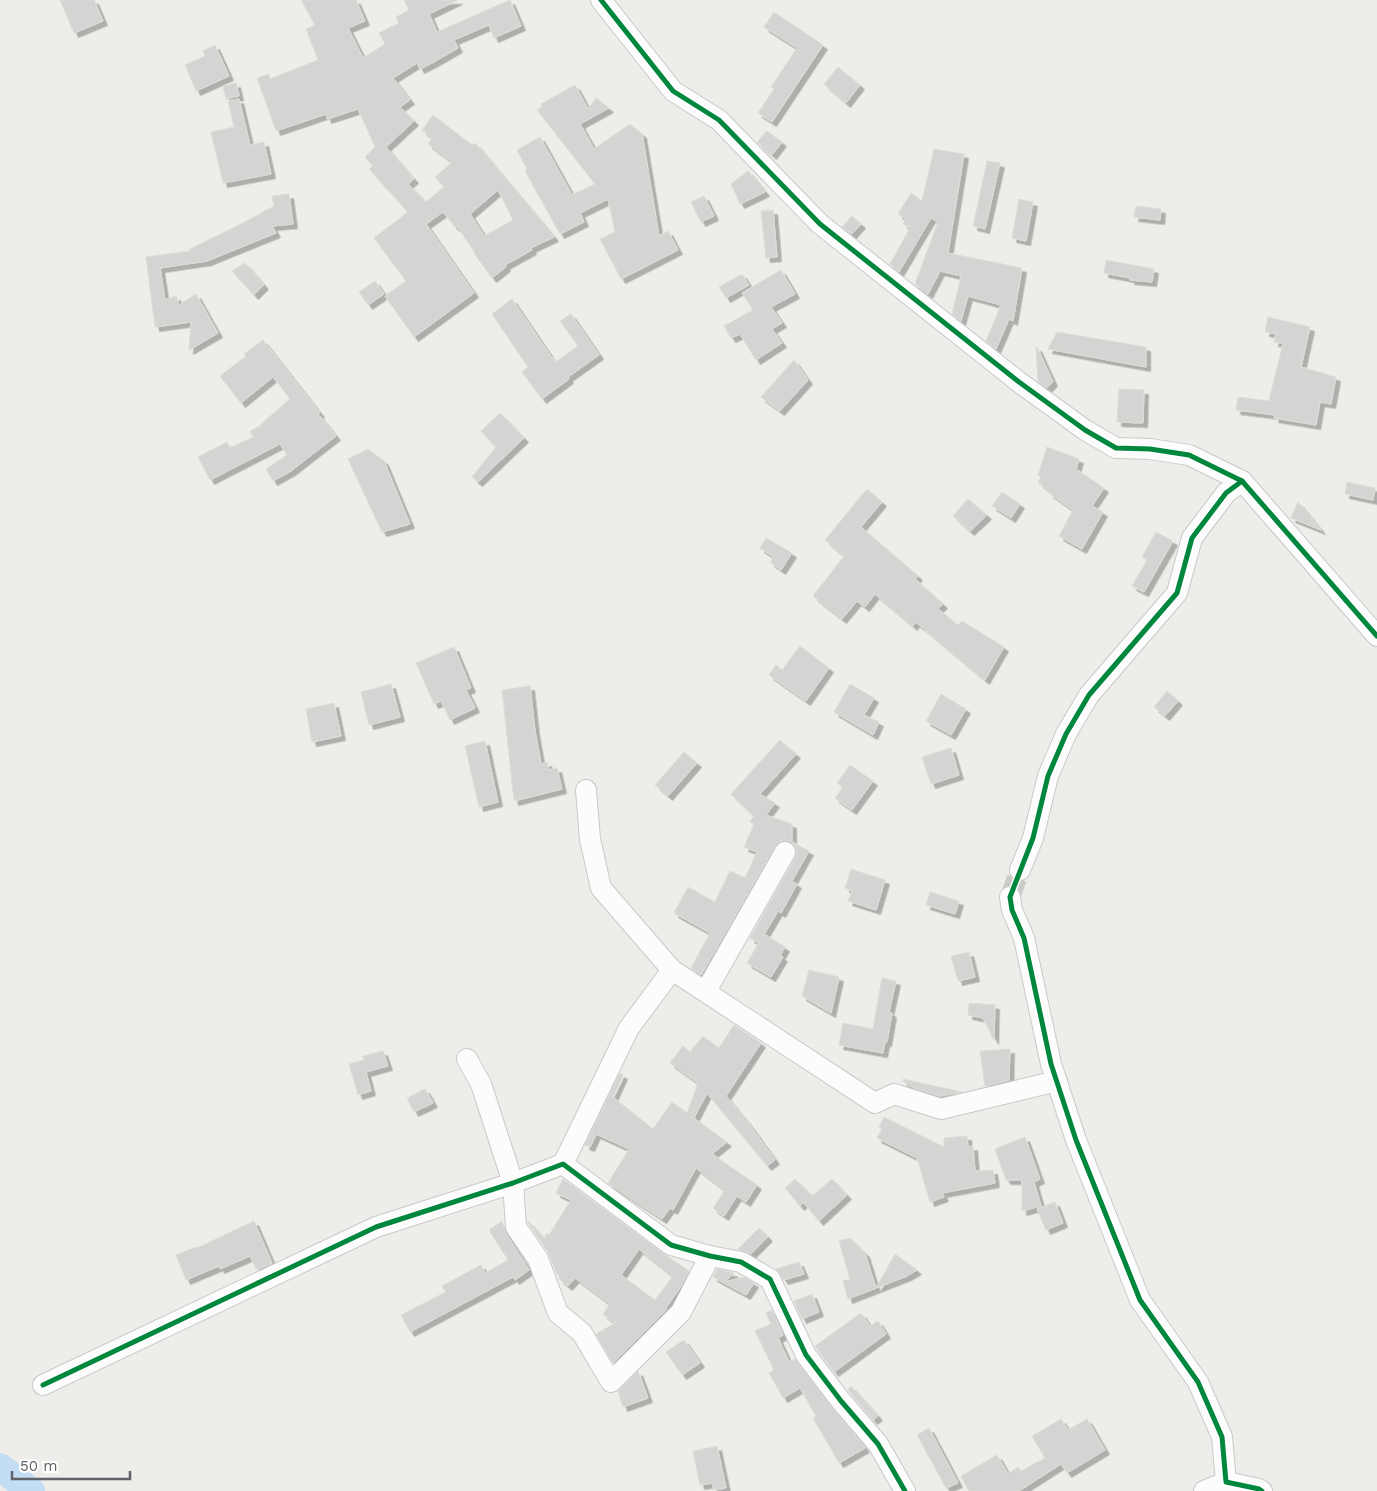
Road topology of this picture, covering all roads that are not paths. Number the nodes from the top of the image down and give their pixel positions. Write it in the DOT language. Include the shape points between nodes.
graph roads {
  1 [pos="601,0"];
  2 [pos="1242,481"];
  3 [pos="1377,636"];
  4 [pos="586,790"];
  5 [pos="785,852"];
  6 [pos="1020,870"];
  7 [pos="1010,897"];
  8 [pos="672,970"];
  9 [pos="706,991"];
  10 [pos="467,1059"];
  11 [pos="1057,1081"];
  12 [pos="563,1164"];
  13 [pos="513,1183"];
  14 [pos="710,1256"];
  15 [pos="43,1385"];
  16 [pos="1226,1482"];
  17 [pos="905,1491"];
  18 [pos="1204,1491"];
  19 [pos="1262,1491"];
  1 -- 2 [label="street" via="673,91 719,120 820,224 1084,430 1116,448 1189,455"];
  2 -- 3 [label="street"];
  2 -- 6 [label="street" via="1226,493 1192,538 1177,593 1089,695 1066,734 1048,776 1033,838"];
  4 -- 8 [label="street" via="590,840 601,888"];
  5 -- 9 [label="street"];
  7 -- 11 [label="street" via="1024,938"];
  8 -- 9 [label="street"];
  8 -- 12 [label="street" via="629,1028"];
  9 -- 11 [label="street" via="876,1103 894,1094 941,1109"];
  10 -- 13 [label="street" via="481,1084"];
  11 -- 16 [label="street" via="1076,1140 1140,1300 1198,1382 1222,1437"];
  12 -- 13 [label="street"];
  12 -- 14 [label="street" via="671,1245"];
  13 -- 14 [label="street" via="516,1227 538,1259 558,1313 582,1333 611,1382 680,1312"];
  13 -- 15 [label="street" via="376,1226"];
  14 -- 17 [label="street" via="741,1262 770,1279 806,1355 878,1444"];
  16 -- 18 [label="street"];
  16 -- 19 [label="street"];
}
